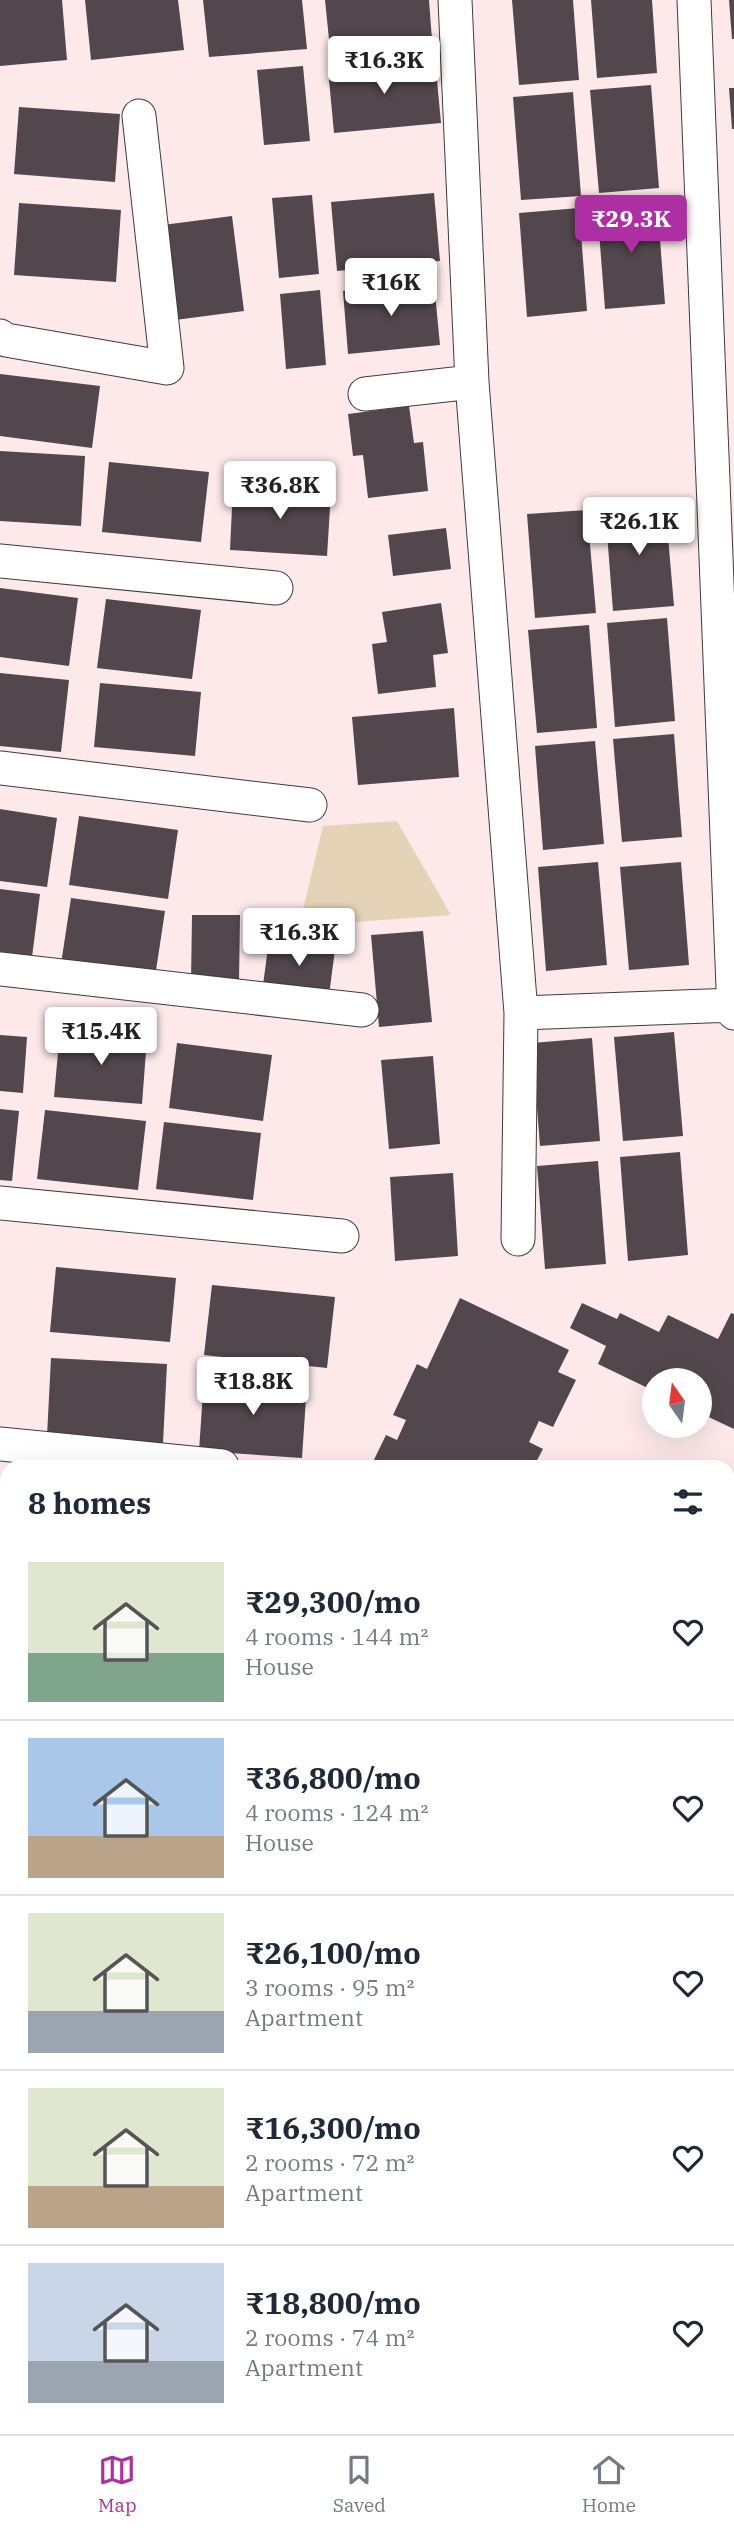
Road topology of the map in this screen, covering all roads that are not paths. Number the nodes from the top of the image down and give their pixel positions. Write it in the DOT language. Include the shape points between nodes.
graph roads {
  1 [pos="455,0"];
  2 [pos="694,0"];
  3 [pos="139,116"];
  4 [pos="0,336"];
  5 [pos="472,382"];
  6 [pos="365,394"];
  7 [pos="0,561"];
  8 [pos="276,588"];
  9 [pos="0,768"];
  10 [pos="310,805"];
  11 [pos="0,969"];
  12 [pos="734,1008"];
  13 [pos="362,1010"];
  14 [pos="521,1013"];
  15 [pos="0,1203"];
  16 [pos="342,1236"];
  17 [pos="518,1239"];
  18 [pos="0,1444"];
  19 [pos="161,1460"];
  1 -- 5 [label="street"];
  2 -- 12 [label="street"];
  3 -- 4 [label="street" via="167,368"];
  5 -- 6 [label="street"];
  5 -- 14 [label="street"];
  7 -- 8 [label="street"];
  9 -- 10 [label="street"];
  11 -- 13 [label="street"];
  12 -- 14 [label="street"];
  14 -- 17 [label="street"];
  15 -- 16 [label="street"];
  18 -- 19 [label="street"];
}
